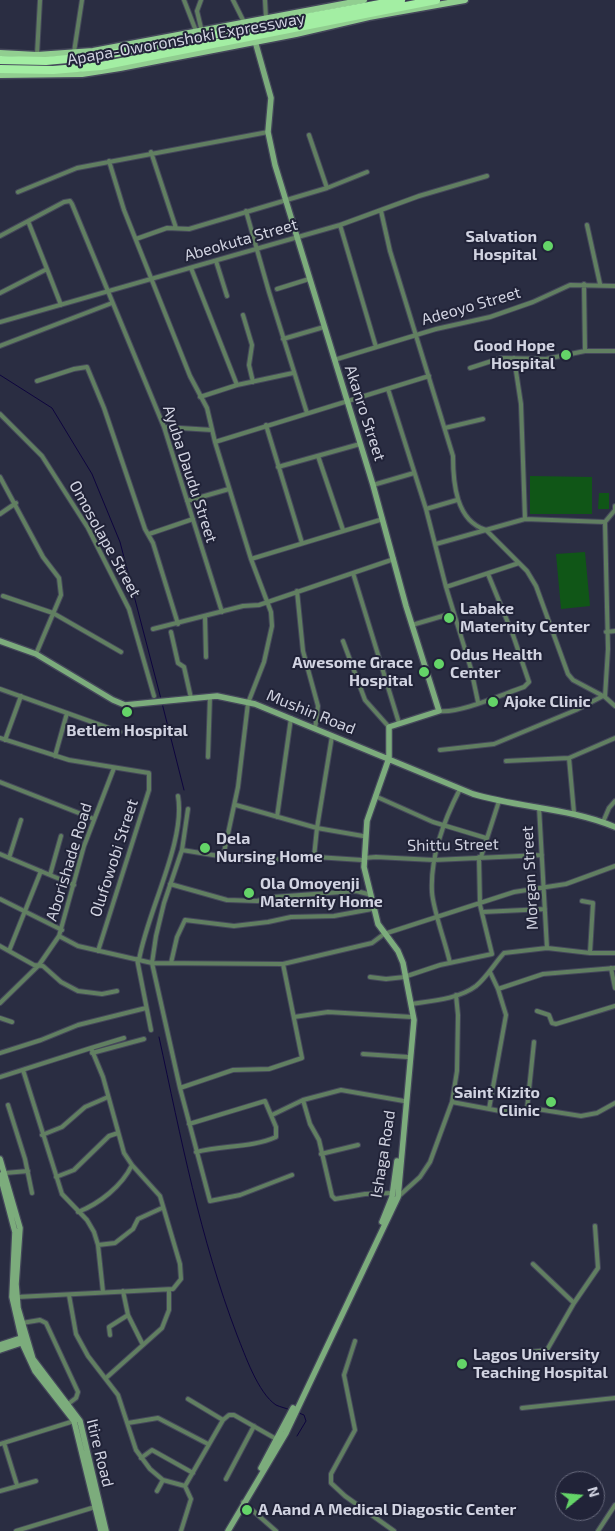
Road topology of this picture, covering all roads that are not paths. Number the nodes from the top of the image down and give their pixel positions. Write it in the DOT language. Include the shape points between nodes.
graph roads {
  1 [pos="40,0"];
  2 [pos="82,0"];
  3 [pos="184,0"];
  4 [pos="201,0"];
  5 [pos="233,0"];
  6 [pos="264,0"];
  7 [pos="364,0"];
  8 [pos="401,0"];
  9 [pos="436,0"];
  10 [pos="465,0"];
  11 [pos="325,4"];
  12 [pos="266,18"];
  13 [pos="244,22"];
  14 [pos="199,32"];
  15 [pos="255,42"];
  16 [pos="0,53"];
  17 [pos="74,54"];
  18 [pos="37,55"];
  19 [pos="0,60"];
  20 [pos="0,69"];
  21 [pos="0,74"];
  22 [pos="268,132"];
  23 [pos="309,135"];
  24 [pos="151,152"];
  25 [pos="108,161"];
  26 [pos="368,172"];
  27 [pos="487,176"];
  28 [pos="327,188"];
  29 [pos="18,192"];
  30 [pos="285,200"];
  31 [pos="246,211"];
  32 [pos="381,211"];
  33 [pos="28,221"];
  34 [pos="340,225"];
  35 [pos="587,225"];
  36 [pos="176,228"];
  37 [pos="0,236"];
  38 [pos="296,236"];
  39 [pos="136,239"];
  40 [pos="256,248"];
  41 [pos="216,261"];
  42 [pos="191,268"];
  43 [pos="47,269"];
  44 [pos="152,278"];
  45 [pos="310,279"];
  46 [pos="584,284"];
  47 [pos="600,284"];
  48 [pos="615,286"];
  49 [pos="277,289"];
  50 [pos="108,291"];
  51 [pos="0,293"];
  52 [pos="226,296"];
  53 [pos="112,303"];
  54 [pos="61,305"];
  55 [pos="243,315"];
  56 [pos="0,322"];
  57 [pos="324,327"];
  58 [pos="416,335"];
  59 [pos="284,339"];
  60 [pos="0,346"];
  61 [pos="376,347"];
  62 [pos="585,351"];
  63 [pos="615,352"];
  64 [pos="514,358"];
  65 [pos="334,360"];
  66 [pos="470,368"];
  67 [pos="293,372"];
  68 [pos="429,376"];
  69 [pos="37,381"];
  70 [pos="253,382"];
  71 [pos="237,385"];
  72 [pos="388,389"];
  73 [pos="200,397"];
  74 [pos="347,401"];
  75 [pos="307,413"];
  76 [pos="0,414"];
  77 [pos="483,419"];
  78 [pos="266,425"];
  79 [pos="164,427"];
  80 [pos="445,428"];
  81 [pos="212,430"];
  82 [pos="215,442"];
  83 [pos="360,444"];
  84 [pos="318,456"];
  85 [pos="278,466"];
  86 [pos="414,472"];
  87 [pos="0,476"];
  88 [pos="373,484"];
  89 [pos="229,489"];
  90 [pos="457,500"];
  91 [pos="188,501"];
  92 [pos="16,503"];
  93 [pos="615,506"];
  94 [pos="426,509"];
  95 [pos="615,510"];
  96 [pos="0,514"];
  97 [pos="525,518"];
  98 [pos="193,519"];
  99 [pos="383,519"];
  100 [pos="605,522"];
  101 [pos="342,530"];
  102 [pos="486,530"];
  103 [pos="149,534"];
  104 [pos="302,543"];
  105 [pos="436,544"];
  106 [pos="251,559"];
  107 [pos="394,559"];
  108 [pos="519,563"];
  109 [pos="353,573"];
  110 [pos="488,574"];
  111 [pos="446,587"];
  112 [pos="298,591"];
  113 [pos="3,596"];
  114 [pos="267,601"];
  115 [pos="222,612"];
  116 [pos="53,613"];
  117 [pos="453,613"];
  118 [pos="205,616"];
  119 [pos="178,624"];
  120 [pos="412,625"];
  121 [pos="153,629"];
  122 [pos="615,631"];
  123 [pos="171,632"];
  124 [pos="606,632"];
  125 [pos="0,641"];
  126 [pos="343,641"];
  127 [pos="121,652"];
  128 [pos="36,654"];
  129 [pos="206,657"];
  130 [pos="0,689"];
  131 [pos="21,696"];
  132 [pos="210,696"];
  133 [pos="604,696"];
  134 [pos="191,698"];
  135 [pos="155,699"];
  136 [pos="478,702"];
  137 [pos="248,703"];
  138 [pos="615,706"];
  139 [pos="439,711"];
  140 [pos="66,713"];
  141 [pos="291,718"];
  142 [pos="399,723"];
  143 [pos="389,727"];
  144 [pos="315,729"];
  145 [pos="120,732"];
  146 [pos="332,736"];
  147 [pos="0,738"];
  148 [pos="615,738"];
  149 [pos="5,740"];
  150 [pos="440,750"];
  151 [pos="55,756"];
  152 [pos="208,757"];
  153 [pos="569,758"];
  154 [pos="389,761"];
  155 [pos="506,761"];
  156 [pos="114,768"];
  157 [pos="0,782"];
  158 [pos="460,789"];
  159 [pos="178,796"];
  160 [pos="375,796"];
  161 [pos="499,801"];
  162 [pos="615,801"];
  163 [pos="236,805"];
  164 [pos="539,807"];
  165 [pos="188,809"];
  166 [pos="574,813"];
  167 [pos="277,817"];
  168 [pos="94,819"];
  169 [pos="21,820"];
  170 [pos="603,822"];
  171 [pos="443,824"];
  172 [pos="615,827"];
  173 [pos="317,828"];
  174 [pos="61,836"];
  175 [pos="362,836"];
  176 [pos="486,838"];
  177 [pos="182,850"];
  178 [pos="0,854"];
  179 [pos="542,855"];
  180 [pos="223,857"];
  181 [pos="314,857"];
  182 [pos="480,857"];
  183 [pos="9,858"];
  184 [pos="363,859"];
  185 [pos="435,860"];
  186 [pos="615,866"];
  187 [pos="41,871"];
  188 [pos="50,875"];
  189 [pos="170,884"];
  190 [pos="74,885"];
  191 [pos="544,887"];
  192 [pos="368,894"];
  193 [pos="0,898"];
  194 [pos="582,901"];
  195 [pos="480,905"];
  196 [pos="372,909"];
  197 [pos="545,909"];
  198 [pos="25,910"];
  199 [pos="482,912"];
  200 [pos="439,918"];
  201 [pos="62,930"];
  202 [pos="384,935"];
  203 [pos="59,936"];
  204 [pos="0,946"];
  205 [pos="546,948"];
  206 [pos="9,951"];
  207 [pos="98,951"];
  208 [pos="504,953"];
  209 [pos="590,953"];
  210 [pos="615,953"];
  211 [pos="492,954"];
  212 [pos="138,960"];
  213 [pos="152,963"];
  214 [pos="450,963"];
  215 [pos="171,964"];
  216 [pos="283,964"];
  217 [pos="39,965"];
  218 [pos="613,968"];
  219 [pos="490,972"];
  220 [pos="370,977"];
  221 [pos="406,977"];
  222 [pos="615,988"];
  223 [pos="498,989"];
  224 [pos="117,991"];
  225 [pos="456,995"];
  226 [pos="0,1003"];
  227 [pos="411,1004"];
  228 [pos="615,1006"];
  229 [pos="146,1008"];
  230 [pos="537,1011"];
  231 [pos="294,1017"];
  232 [pos="0,1018"];
  233 [pos="412,1018"];
  234 [pos="12,1022"];
  235 [pos="152,1030"];
  236 [pos="124,1038"];
  237 [pos="144,1039"];
  238 [pos="534,1042"];
  239 [pos="92,1052"];
  240 [pos="0,1053"];
  241 [pos="363,1054"];
  242 [pos="408,1057"];
  243 [pos="23,1070"];
  244 [pos="0,1077"];
  245 [pos="180,1088"];
  246 [pos="108,1097"];
  247 [pos="303,1100"];
  248 [pos="404,1102"];
  249 [pos="452,1102"];
  250 [pos="615,1103"];
  251 [pos="8,1105"];
  252 [pos="527,1108"];
  253 [pos="489,1109"];
  254 [pos="272,1115"];
  255 [pos="189,1124"];
  256 [pos="118,1133"];
  257 [pos="42,1135"];
  258 [pos="358,1145"];
  259 [pos="196,1152"];
  260 [pos="321,1154"];
  261 [pos="0,1159"];
  262 [pos="132,1165"];
  263 [pos="28,1171"];
  264 [pos="2,1174"];
  265 [pos="292,1175"];
  266 [pos="56,1177"];
  267 [pos="32,1193"];
  268 [pos="396,1195"];
  269 [pos="10,1201"];
  270 [pos="162,1208"];
  271 [pos="78,1212"];
  272 [pos="595,1226"];
  273 [pos="98,1245"];
  274 [pos="533,1264"];
  275 [pos="169,1290"];
  276 [pos="123,1291"];
  277 [pos="103,1292"];
  278 [pos="69,1295"];
  279 [pos="17,1297"];
  280 [pos="574,1302"];
  281 [pos="128,1315"];
  282 [pos="22,1323"];
  283 [pos="110,1335"];
  284 [pos="25,1339"];
  285 [pos="356,1341"];
  286 [pos="0,1345"];
  287 [pos="143,1345"];
  288 [pos="0,1350"];
  289 [pos="530,1352"];
  290 [pos="106,1378"];
  291 [pos="615,1398"];
  292 [pos="188,1399"];
  293 [pos="68,1404"];
  294 [pos="522,1408"];
  295 [pos="76,1420"];
  296 [pos="223,1420"];
  297 [pos="128,1423"];
  298 [pos="254,1426"];
  299 [pos="279,1440"];
  300 [pos="2,1443"];
  301 [pos="208,1444"];
  302 [pos="141,1458"];
  303 [pos="193,1473"];
  304 [pos="226,1479"];
  305 [pos="163,1480"];
  306 [pos="36,1481"];
  307 [pos="17,1485"];
  308 [pos="185,1486"];
  309 [pos="0,1490"];
  310 [pos="157,1491"];
  311 [pos="243,1502"];
  312 [pos="615,1505"];
  313 [pos="95,1507"];
  314 [pos="16,1531"];
  315 [pos="101,1531"];
  316 [pos="106,1531"];
  317 [pos="180,1531"];
  318 [pos="227,1531"];
  319 [pos="276,1531"];
  320 [pos="394,1531"];
  321 [pos="598,1531"];
  1 -- 18 [label="street"];
  2 -- 17 [label="street"];
  3 -- 14 [label="street"];
  4 -- 14 [label="street" via="197,10"];
  5 -- 13 [label="street"];
  6 -- 12 [label="street"];
  7 -- 11 [label="main road, Apapa-Oworonshoki Expressway"];
  8 -- 19 [label="highway, Apapa-Oworonshoki Expressway" via="100,56 46,61"];
  9 -- 20 [label="highway, Apapa-Oworonshoki Expressway" via="101,66 53,70"];
  10 -- 15 [label="main road, Apapa-Oworonshoki Expressway"];
  11 -- 12 [label="main road, Apapa-Oworonshoki Expressway"];
  12 -- 13 [label="main road, Apapa-Oworonshoki Expressway"];
  13 -- 14 [label="main road, Apapa-Oworonshoki Expressway"];
  14 -- 17 [label="main road, Apapa-Oworonshoki Expressway"];
  15 -- 21 [label="main road, Apapa-Oworonshoki Expressway" via="82,74"];
  15 -- 22 [label="main road, Akanro Street" via="271,98"];
  16 -- 18 [label="main road, Apapa-Oworonshoki Expressway"];
  17 -- 18 [label="main road, Apapa-Oworonshoki Expressway"];
  22 -- 24 [label="street"];
  22 -- 30 [label="main road, Akanro Street"];
  23 -- 28 [label="street"];
  24 -- 25 [label="street"];
  24 -- 36 [label="street"];
  25 -- 29 [label="street" via="77,168"];
  25 -- 39 [label="street"];
  26 -- 28 [label="street"];
  27 -- 32 [label="street, Abeokuta Street"];
  28 -- 30 [label="street"];
  30 -- 31 [label="street"];
  30 -- 38 [label="main road, Akanro Street"];
  31 -- 36 [label="street" via="188,229"];
  31 -- 40 [label="street"];
  32 -- 34 [label="street, Abeokuta Street"];
  32 -- 58 [label="street"];
  33 -- 37 [label="street"];
  33 -- 43 [label="street"];
  33 -- 50 [label="street, Ayuba Daudu Street" via="64,202 71,202"];
  34 -- 38 [label="street, Abeokuta Street"];
  34 -- 61 [label="street"];
  35 -- 47 [label="street"];
  36 -- 39 [label="street"];
  38 -- 40 [label="street, Abeokuta Street"];
  38 -- 45 [label="main road, Akanro Street"];
  39 -- 44 [label="street"];
  40 -- 41 [label="street, Abeokuta Street"];
  40 -- 59 [label="street"];
  41 -- 42 [label="street, Abeokuta Street"];
  41 -- 52 [label="street"];
  42 -- 44 [label="street, Abeokuta Street"];
  42 -- 71 [label="street"];
  43 -- 51 [label="street"];
  43 -- 54 [label="street"];
  44 -- 50 [label="street, Abeokuta Street"];
  44 -- 73 [label="street"];
  45 -- 49 [label="street"];
  45 -- 57 [label="main road, Akanro Street"];
  46 -- 47 [label="street, Adeoyo Street"];
  46 -- 58 [label="street, Adeoyo Street" via="559,288 533,302"];
  46 -- 62 [label="street"];
  47 -- 48 [label="street, Adeoyo Street"];
  50 -- 53 [label="street, Ayuba Daudu Street"];
  50 -- 54 [label="street, Abeokuta Street"];
  53 -- 60 [label="street"];
  53 -- 79 [label="street, Ayuba Daudu Street"];
  54 -- 56 [label="street, Abeokuta Street"];
  55 -- 70 [label="street" via="252,345 249,365"];
  57 -- 59 [label="street"];
  57 -- 65 [label="main road, Akanro Street"];
  58 -- 61 [label="street, Adeoyo Street"];
  58 -- 68 [label="street"];
  59 -- 67 [label="street"];
  61 -- 65 [label="street, Adeoyo Street"];
  62 -- 63 [label="street"];
  62 -- 64 [label="street" via="546,359"];
  64 -- 66 [label="street" via="501,358"];
  64 -- 97 [label="street" via="521,404"];
  65 -- 74 [label="main road, Akanro Street"];
  67 -- 70 [label="street"];
  67 -- 75 [label="street"];
  68 -- 72 [label="street"];
  68 -- 80 [label="street"];
  69 -- 103 [label="street" via="74,368 87,367"];
  70 -- 71 [label="street"];
  71 -- 73 [label="street"];
  72 -- 74 [label="street"];
  72 -- 86 [label="street"];
  73 -- 81 [label="street" via="207,408"];
  74 -- 75 [label="street"];
  74 -- 83 [label="main road, Akanro Street"];
  75 -- 78 [label="street"];
  76 -- 135 [label="street, Omosolape Street" via="42,456 88,528 129,609"];
  77 -- 80 [label="street"];
  78 -- 82 [label="street"];
  78 -- 85 [label="street"];
  79 -- 81 [label="street"];
  79 -- 91 [label="street, Ayuba Daudu Street"];
  80 -- 90 [label="street" via="453,456"];
  81 -- 82 [label="street"];
  82 -- 89 [label="street"];
  83 -- 84 [label="street"];
  83 -- 88 [label="main road, Akanro Street"];
  84 -- 85 [label="street"];
  84 -- 101 [label="street"];
  85 -- 104 [label="street"];
  86 -- 88 [label="street"];
  86 -- 94 [label="street"];
  87 -- 92 [label="street"];
  88 -- 99 [label="main road, Akanro Street"];
  89 -- 91 [label="street"];
  89 -- 106 [label="street"];
  90 -- 94 [label="street"];
  90 -- 102 [label="street" via="478,527"];
  91 -- 98 [label="street, Ayuba Daudu Street"];
  92 -- 96 [label="street"];
  92 -- 116 [label="street" via="43,556 59,578 61,595"];
  93 -- 95 [label="street"];
  94 -- 105 [label="street"];
  95 -- 100 [label="street"];
  97 -- 100 [label="street"];
  97 -- 102 [label="street"];
  98 -- 103 [label="street"];
  98 -- 115 [label="street, Ayuba Daudu Street"];
  99 -- 101 [label="street"];
  99 -- 107 [label="main road, Akanro Street"];
  100 -- 124 [label="street"];
  101 -- 104 [label="street"];
  102 -- 105 [label="street"];
  102 -- 108 [label="street"];
  103 -- 119 [label="street"];
  104 -- 106 [label="street"];
  105 -- 111 [label="street"];
  106 -- 114 [label="street"];
  107 -- 109 [label="street"];
  107 -- 120 [label="main road, Akanro Street"];
  108 -- 110 [label="street"];
  108 -- 133 [label="street" via="536,586 568,674 572,680"];
  109 -- 112 [label="street"];
  109 -- 142 [label="street"];
  110 -- 111 [label="street"];
  110 -- 136 [label="street" via="514,635 529,682 524,687"];
  111 -- 117 [label="street"];
  112 -- 114 [label="street"];
  112 -- 144 [label="street" via="303,651 318,706"];
  113 -- 116 [label="street"];
  114 -- 115 [label="street"];
  114 -- 137 [label="street" via="272,626 264,662"];
  115 -- 118 [label="street"];
  116 -- 127 [label="street"];
  116 -- 128 [label="street"];
  117 -- 120 [label="street"];
  117 -- 136 [label="street"];
  118 -- 119 [label="street"];
  118 -- 129 [label="street"];
  119 -- 121 [label="street"];
  120 -- 139 [label="main road, Akanro Street"];
  122 -- 124 [label="street"];
  123 -- 134 [label="street"];
  124 -- 133 [label="street"];
  125 -- 128 [label="main road, Mushin Road"];
  126 -- 143 [label="street" via="365,700"];
  128 -- 135 [label="main road, Mushin Road" via="123,705"];
  130 -- 131 [label="street"];
  131 -- 140 [label="street"];
  131 -- 149 [label="street"];
  132 -- 134 [label="main road, Mushin Road"];
  132 -- 137 [label="main road, Mushin Road"];
  132 -- 152 [label="street"];
  133 -- 138 [label="street"];
  133 -- 150 [label="street" via="494,744"];
  134 -- 135 [label="main road, Mushin Road"];
  136 -- 139 [label="street" via="447,712"];
  137 -- 141 [label="main road, Mushin Road"];
  137 -- 163 [label="street"];
  139 -- 142 [label="main road"];
  140 -- 145 [label="street"];
  140 -- 151 [label="street"];
  141 -- 144 [label="main road, Mushin Road"];
  141 -- 167 [label="street"];
  142 -- 143 [label="main road"];
  143 -- 154 [label="main road"];
  144 -- 146 [label="main road, Mushin Road"];
  146 -- 154 [label="main road, Mushin Road"];
  146 -- 173 [label="street"];
  147 -- 149 [label="street"];
  148 -- 153 [label="street"];
  149 -- 151 [label="street"];
  151 -- 156 [label="street"];
  153 -- 155 [label="street"];
  153 -- 166 [label="street"];
  154 -- 158 [label="main road, Mushin Road"];
  154 -- 160 [label="main road, Ishaga Road"];
  154 -- 175 [label="main road, Ishaga Road" via="385,763 371,801"];
  156 -- 168 [label="street, Aborishade Road"];
  156 -- 207 [label="street, Olufowobi Street" via="149,773 149,790"];
  157 -- 168 [label="street"];
  158 -- 161 [label="main road, Mushin Road"];
  158 -- 171 [label="street"];
  159 -- 212 [label="street" via="172,852"];
  160 -- 171 [label="street" via="417,816"];
  160 -- 184 [label="main road, Ishaga Road" via="365,830"];
  161 -- 164 [label="main road, Mushin Road"];
  161 -- 176 [label="street"];
  162 -- 170 [label="street"];
  163 -- 167 [label="street"];
  163 -- 180 [label="street"];
  164 -- 166 [label="main road, Mushin Road"];
  164 -- 179 [label="street, Morgan Street"];
  165 -- 177 [label="street"];
  166 -- 170 [label="main road, Mushin Road"];
  167 -- 173 [label="street"];
  168 -- 190 [label="street, Aborishade Road"];
  169 -- 183 [label="street"];
  170 -- 172 [label="main road, Mushin Road"];
  171 -- 176 [label="street"];
  171 -- 185 [label="street"];
  173 -- 175 [label="street"];
  173 -- 181 [label="street"];
  174 -- 188 [label="street"];
  175 -- 184 [label="main road, Ishaga Road"];
  176 -- 182 [label="street"];
  177 -- 180 [label="street, Shittu Street"];
  177 -- 189 [label="street"];
  178 -- 183 [label="street"];
  179 -- 182 [label="street, Shittu Street"];
  179 -- 191 [label="street, Morgan Street"];
  180 -- 181 [label="street, Shittu Street" via="250,861"];
  181 -- 184 [label="street, Shittu Street"];
  182 -- 185 [label="street, Shittu Street"];
  182 -- 195 [label="street"];
  183 -- 187 [label="street"];
  184 -- 185 [label="street, Shittu Street"];
  184 -- 192 [label="main road, Ishaga Road"];
  184 -- 202 [label="main road, Ishaga Road" via="376,919"];
  185 -- 200 [label="street" via="432,893"];
  186 -- 191 [label="street" via="566,884"];
  187 -- 188 [label="street"];
  187 -- 198 [label="street"];
  188 -- 190 [label="street"];
  189 -- 192 [label="street" via="226,900 256,901 356,891"];
  189 -- 213 [label="street"];
  190 -- 201 [label="street, Aborishade Road"];
  191 -- 195 [label="street" via="514,892"];
  191 -- 197 [label="street, Morgan Street"];
  192 -- 196 [label="main road, Ishaga Road"];
  193 -- 198 [label="street"];
  194 -- 209 [label="street" via="593,904"];
  195 -- 199 [label="street"];
  195 -- 200 [label="street"];
  196 -- 202 [label="main road, Ishaga Road" via="377,927"];
  196 -- 215 [label="street" via="234,926 185,920"];
  197 -- 199 [label="street"];
  197 -- 205 [label="street, Morgan Street"];
  198 -- 201 [label="street"];
  198 -- 206 [label="street"];
  199 -- 211 [label="street"];
  200 -- 202 [label="street"];
  200 -- 214 [label="street"];
  201 -- 203 [label="street, Aborishade Road"];
  202 -- 216 [label="street" via="372,943"];
  202 -- 221 [label="main road, Ishaga Road" via="398,951"];
  203 -- 207 [label="street" via="78,946"];
  203 -- 217 [label="street, Aborishade Road"];
  204 -- 206 [label="street"];
  205 -- 208 [label="street"];
  205 -- 209 [label="street"];
  206 -- 217 [label="street"];
  207 -- 212 [label="street"];
  208 -- 211 [label="street"];
  208 -- 219 [label="street"];
  209 -- 210 [label="street"];
  211 -- 214 [label="street"];
  212 -- 213 [label="street"];
  212 -- 229 [label="street"];
  213 -- 215 [label="street"];
  213 -- 245 [label="street"];
  214 -- 221 [label="street"];
  215 -- 216 [label="street"];
  216 -- 231 [label="street"];
  217 -- 224 [label="street" via="78,991 102,994"];
  217 -- 226 [label="street, Aborishade Road"];
  218 -- 222 [label="street"];
  218 -- 223 [label="street" via="544,974"];
  219 -- 223 [label="street"];
  219 -- 225 [label="street" via="474,987"];
  220 -- 221 [label="street"];
  221 -- 227 [label="main road, Ishaga Road"];
  221 -- 233 [label="main road, Ishaga Road"];
  223 -- 253 [label="street" via="506,1015"];
  225 -- 227 [label="street"];
  225 -- 249 [label="street" via="457,1071"];
  227 -- 268 [label="main road, Ishaga Road" via="414,1035"];
  228 -- 230 [label="street" via="556,1024 552,1023 549,1015"];
  229 -- 235 [label="street"];
  229 -- 240 [label="street" via="78,1025"];
  231 -- 233 [label="street" via="328,1012"];
  231 -- 245 [label="street" via="302,1058 269,1069 233,1070"];
  232 -- 234 [label="street"];
  233 -- 242 [label="main road, Ishaga Road"];
  236 -- 239 [label="street"];
  237 -- 239 [label="street"];
  238 -- 252 [label="street"];
  239 -- 243 [label="street"];
  239 -- 246 [label="street"];
  241 -- 242 [label="street"];
  242 -- 248 [label="main road, Ishaga Road"];
  243 -- 244 [label="street"];
  243 -- 257 [label="street"];
  245 -- 255 [label="street"];
  246 -- 256 [label="street"];
  246 -- 257 [label="street" via="85,1107 62,1127"];
  247 -- 248 [label="street" via="341,1090"];
  247 -- 254 [label="street"];
  247 -- 260 [label="street" via="319,1140"];
  248 -- 268 [label="main road, Ishaga Road"];
  249 -- 253 [label="street"];
  249 -- 268 [label="street" via="430,1162 420,1177"];
  250 -- 252 [label="street" via="597,1113 581,1116"];
  251 -- 263 [label="street"];
  252 -- 253 [label="street"];
  254 -- 255 [label="street" via="265,1101"];
  254 -- 259 [label="street" via="276,1137 259,1144"];
  255 -- 259 [label="street"];
  256 -- 262 [label="street" via="124,1153"];
  256 -- 266 [label="street" via="109,1136 74,1170"];
  257 -- 266 [label="street"];
  258 -- 260 [label="street"];
  259 -- 265 [label="street" via="212,1202"];
  260 -- 268 [label="street" via="327,1182 335,1199 365,1194"];
  261 -- 264 [label="main road"];
  262 -- 270 [label="street" via="157,1192"];
  262 -- 271 [label="street" via="118,1184 91,1207"];
  263 -- 264 [label="street"];
  263 -- 267 [label="street"];
  264 -- 269 [label="main road"];
  266 -- 271 [label="street" via="62,1194"];
  268 -- 299 [label="main road, Ishaga Road"];
  269 -- 279 [label="main road" via="20,1228"];
  269 -- 284 [label="main road" via="15,1232 12,1303"];
  270 -- 273 [label="street" via="138,1219 133,1229 115,1243"];
  270 -- 275 [label="street" via="180,1264 180,1282"];
  271 -- 273 [label="street" via="91,1226"];
  272 -- 280 [label="street" via="598,1268"];
  273 -- 277 [label="street"];
  274 -- 280 [label="street"];
  275 -- 276 [label="street"];
  275 -- 287 [label="street" via="166,1320"];
  276 -- 277 [label="street"];
  276 -- 281 [label="street"];
  277 -- 278 [label="street"];
  278 -- 279 [label="street"];
  278 -- 290 [label="street" via="76,1334"];
  279 -- 282 [label="main road"];
  280 -- 289 [label="street" via="547,1350"];
  281 -- 283 [label="street" via="108,1327"];
  281 -- 287 [label="street"];
  282 -- 284 [label="main road"];
  282 -- 293 [label="street" via="40,1320 46,1323 78,1392"];
  284 -- 286 [label="main road"];
  284 -- 288 [label="main road"];
  284 -- 293 [label="main road, Itire Road" via="37,1365"];
  284 -- 295 [label="main road, Itire Road" via="35,1370"];
  285 -- 320 [label="street" via="344,1375 355,1430 331,1474 330,1483"];
  287 -- 290 [label="street"];
  290 -- 297 [label="street" via="118,1395"];
  291 -- 294 [label="street"];
  292 -- 296 [label="street"];
  293 -- 295 [label="main road, Itire Road"];
  295 -- 300 [label="street"];
  295 -- 313 [label="main road, Itire Road"];
  295 -- 316 [label="main road, Itire Road"];
  296 -- 298 [label="street" via="234,1415"];
  296 -- 301 [label="street"];
  297 -- 301 [label="street" via="158,1418"];
  297 -- 302 [label="street"];
  298 -- 299 [label="street"];
  298 -- 304 [label="street"];
  299 -- 311 [label="main road, Ishaga Road"];
  299 -- 318 [label="main road, Ishaga Road"];
  300 -- 307 [label="street"];
  301 -- 303 [label="street"];
  302 -- 303 [label="street" via="152,1450"];
  302 -- 305 [label="street"];
  303 -- 308 [label="street"];
  305 -- 308 [label="street"];
  305 -- 310 [label="street"];
  306 -- 307 [label="street"];
  307 -- 309 [label="street"];
  308 -- 317 [label="street" via="190,1494 190,1504"];
  311 -- 318 [label="main road, Ishaga Road"];
  311 -- 319 [label="street"];
  312 -- 321 [label="street"];
  313 -- 314 [label="street"];
  313 -- 315 [label="main road, Itire Road"];
}
